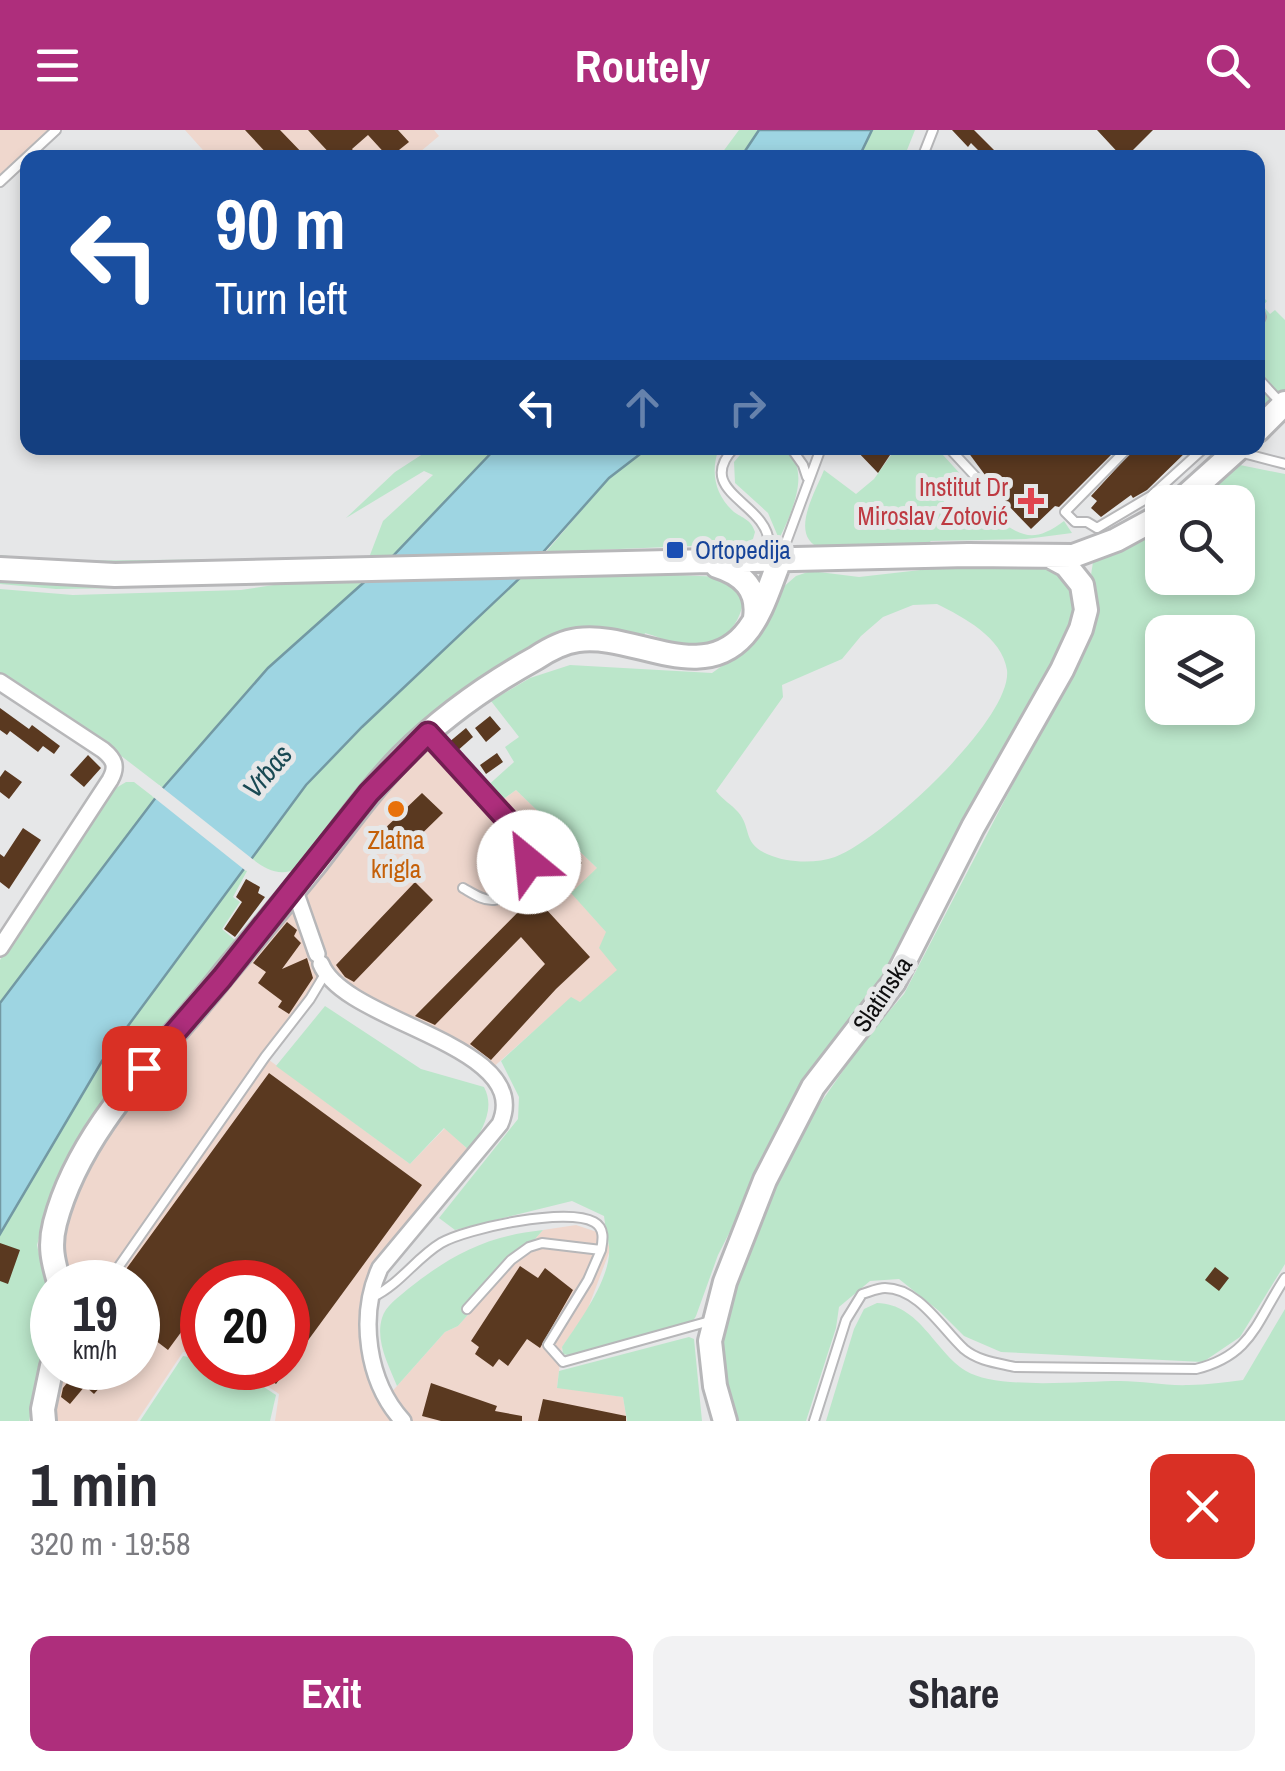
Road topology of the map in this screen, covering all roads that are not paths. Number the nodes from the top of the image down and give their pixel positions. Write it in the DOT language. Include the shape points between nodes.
graph roads {
  1 [pos="56,130"];
  2 [pos="34,150"];
  3 [pos="20,163"];
  4 [pos="0,182"];
  5 [pos="1265,385"];
  6 [pos="1284,404"];
  7 [pos="1265,423"];
  8 [pos="729,455"];
  9 [pos="796,455"];
  10 [pos="818,455"];
  11 [pos="956,455"];
  12 [pos="1121,455"];
  13 [pos="1196,455"];
  14 [pos="1229,455"];
  15 [pos="1255,455"];
  16 [pos="1285,464"];
  17 [pos="975,476"];
  18 [pos="807,482"];
  19 [pos="1197,485"];
  20 [pos="1078,522"];
  21 [pos="1145,524"];
  22 [pos="1072,554"];
  23 [pos="780,560"];
  24 [pos="694,562"];
  25 [pos="731,562"];
  26 [pos="0,569"];
  27 [pos="754,620"];
  28 [pos="0,682"];
  29 [pos="428,733"];
  30 [pos="294,888"];
  31 [pos="463,888"];
  32 [pos="0,948"];
  33 [pos="321,964"];
  34 [pos="600,1250"];
  35 [pos="53,1260"];
  36 [pos="123,1260"];
  37 [pos="1285,1278"];
  38 [pos="369,1298"];
  39 [pos="467,1309"];
  40 [pos="715,1320"];
  41 [pos="47,1390"];
  42 [pos="42,1417"];
  43 [pos="403,1421"];
  44 [pos="725,1421"];
  45 [pos="814,1421"];
  1 -- 2 [label="lane"];
  3 -- 4 [label="lane"];
  5 -- 6 [label="lane"];
  6 -- 7 [label="street"];
  8 -- 25 [label="lane" via="724,463 729,493 763,521 769,537 760,552"];
  9 -- 18 [label="lane"];
  10 -- 18 [label="lane"];
  11 -- 17 [label="lane"];
  12 -- 20 [label="lane" via="1065,512"];
  13 -- 20 [label="lane" via="1151,496 1097,528"];
  14 -- 19 [label="street"];
  15 -- 16 [label="lane"];
  18 -- 23 [label="lane"];
  20 -- 22 [label="lane"];
  21 -- 22 [label="street"];
  22 -- 23 [label="street"];
  22 -- 40 [label="street, Slatinska" via="1086,610 1062,670 894,982 813,1087 780,1146"];
  23 -- 25 [label="street"];
  23 -- 27 [label="street"];
  24 -- 25 [label="street"];
  24 -- 26 [label="street" via="114,575"];
  24 -- 27 [label="street" via="745,579 755,598"];
  27 -- 29 [label="street" via="734,644 697,657 602,640 557,646"];
  28 -- 32 [label="street" via="115,766"];
  29 -- 30 [label="street" via="369,793"];
  29 -- 31 [label="lane" via="527,848 522,882 508,895 484,899"];
  30 -- 33 [label="street"];
  30 -- 35 [label="street" via="98,1129 56,1220"];
  33 -- 36 [label="lane" via="310,999"];
  33 -- 38 [label="street" via="364,1003 490,1070 505,1096 500,1124 380,1268"];
  34 -- 38 [label="lane" via="600,1228 572,1217 494,1228 441,1243"];
  34 -- 39 [label="lane" via="529,1247"];
  34 -- 40 [label="lane" via="548,1345 563,1362"];
  37 -- 45 [label="lane" via="1246,1344 1196,1370 986,1361 966,1351 906,1294 886,1288 862,1294 846,1320"];
  38 -- 43 [label="street" via="366,1341"];
  40 -- 44 [label="street, Slatinska" via="710,1341"];
  41 -- 42 [label="street"];
}
